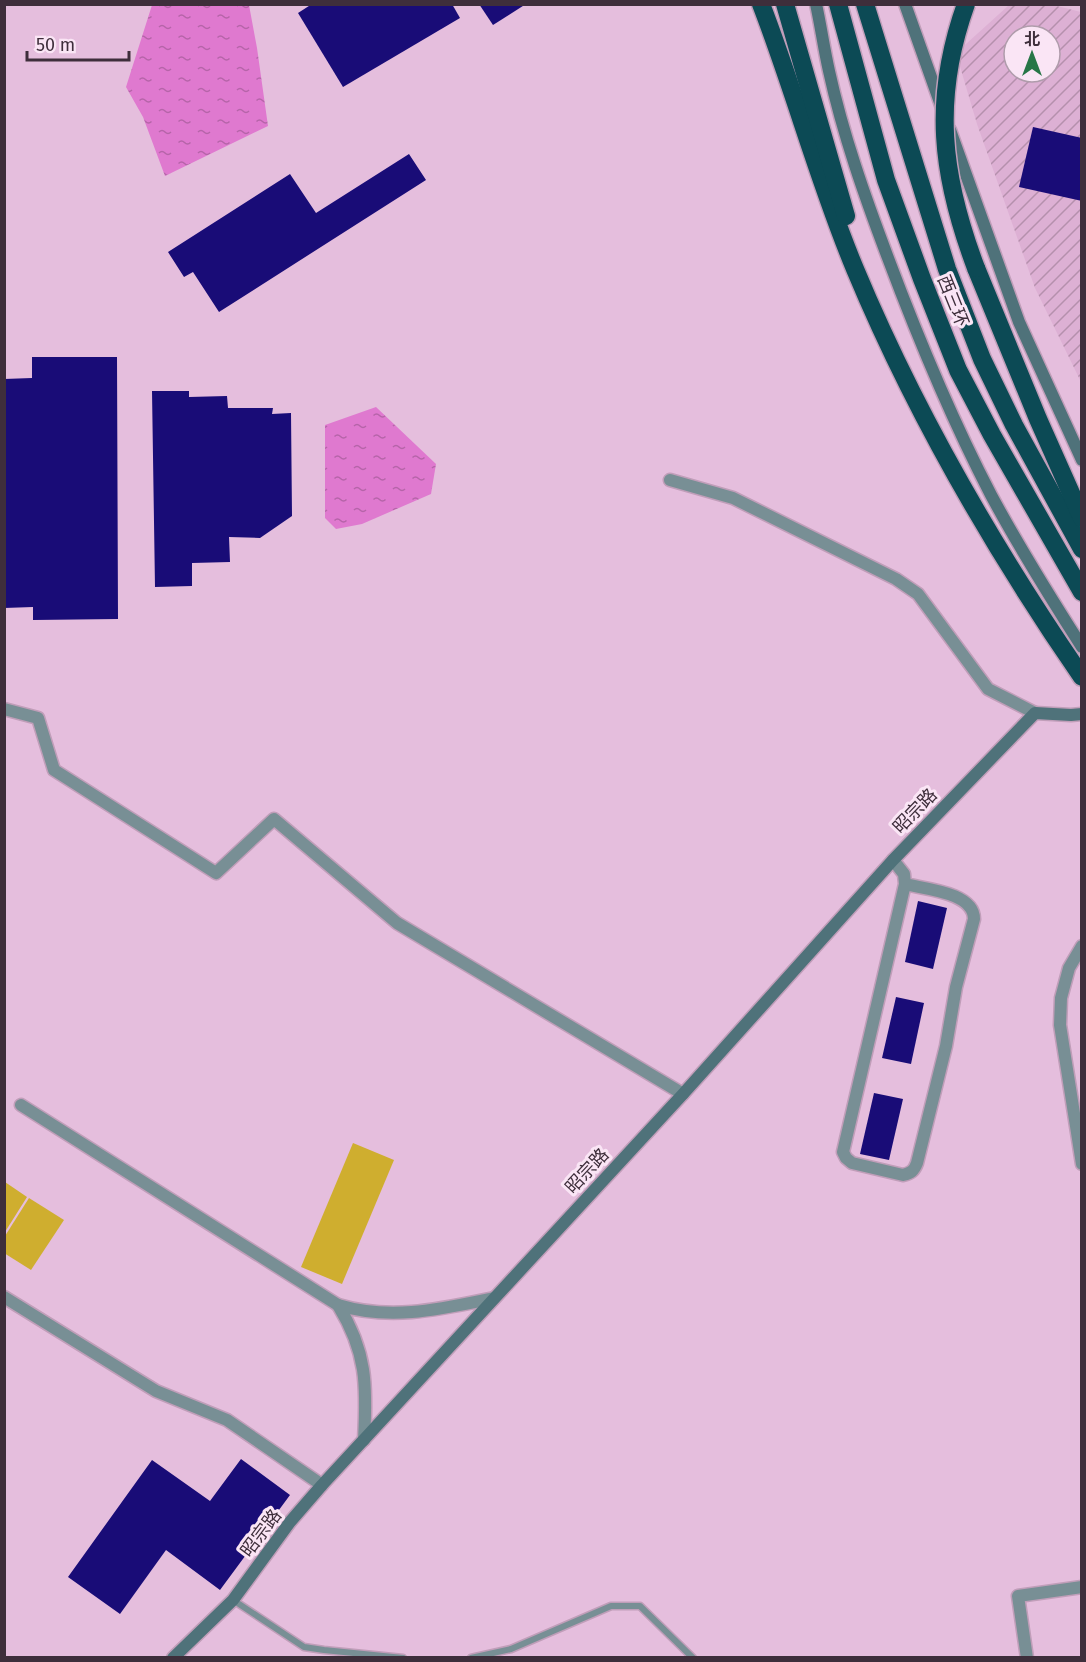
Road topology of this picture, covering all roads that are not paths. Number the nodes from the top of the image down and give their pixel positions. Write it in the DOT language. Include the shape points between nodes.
graph roads {
  1 [pos="761,4"];
  2 [pos="785,4"];
  3 [pos="816,4"];
  4 [pos="838,4"];
  5 [pos="865,4"];
  6 [pos="905,4"];
  7 [pos="966,4"];
  8 [pos="872,305"];
  9 [pos="1082,460"];
  10 [pos="670,480"];
  11 [pos="1082,518"];
  12 [pos="1082,549"];
  13 [pos="1082,592"];
  14 [pos="1082,647"];
  15 [pos="1082,677"];
  16 [pos="4,709"];
  17 [pos="1035,713"];
  18 [pos="1082,714"];
  19 [pos="893,860"];
  20 [pos="905,884"];
  21 [pos="1082,946"];
  22 [pos="683,1094"];
  23 [pos="21,1105"];
  24 [pos="1082,1164"];
  25 [pos="4,1297"];
  26 [pos="494,1298"];
  27 [pos="338,1305"];
  28 [pos="364,1440"];
  29 [pos="322,1485"];
  30 [pos="1082,1587"];
  31 [pos="233,1600"];
  32 [pos="172,1658"];
  33 [pos="403,1658"];
  34 [pos="471,1658"];
  35 [pos="693,1658"];
  36 [pos="1027,1658"];
  1 -- 8 [label="highway" via="821,180"];
  2 -- 8 [label="highway"];
  3 -- 14 [label="street" via="845,132 916,332 991,495"];
  4 -- 13 [label="highway, 西三环" via="886,180 958,370"];
  5 -- 12 [label="highway, 西三环" via="947,269 978,349 1014,425"];
  6 -- 9 [label="street" via="1019,322"];
  7 -- 11 [label="highway, bridge" via="946,79 944,128 951,187 976,268"];
  8 -- 15 [label="highway" via="922,411 982,520"];
  10 -- 17 [label="street" via="733,498 896,579 918,594 988,689"];
  16 -- 22 [label="street" via="38,718 54,770 216,873 274,819 397,923"];
  17 -- 18 [label="street"];
  17 -- 19 [label="street, 昭宗路"];
  19 -- 20 [label="street" via="904,874"];
  19 -- 22 [label="street, 昭宗路"];
  20 -- 20 [label="street" via="843,1152 852,1163 903,1175 915,1170 917,1163 974,919 966,902"];
  21 -- 24 [label="street" via="1069,968 1061,998 1060,1025"];
  22 -- 26 [label="street, 昭宗路"];
  23 -- 27 [label="street"];
  25 -- 29 [label="street" via="156,1391 227,1420"];
  26 -- 27 [label="street" via="435,1310 387,1314"];
  26 -- 28 [label="street, 昭宗路"];
  27 -- 28 [label="street" via="360,1349 365,1372"];
  28 -- 29 [label="street, 昭宗路"];
  29 -- 31 [label="street, 昭宗路"];
  30 -- 36 [label="street" via="1018,1596"];
  31 -- 32 [label="street, 昭宗路"];
  31 -- 33 [label="lane" via="304,1647"];
  34 -- 35 [label="lane" via="511,1650 612,1606 640,1606"];
}
